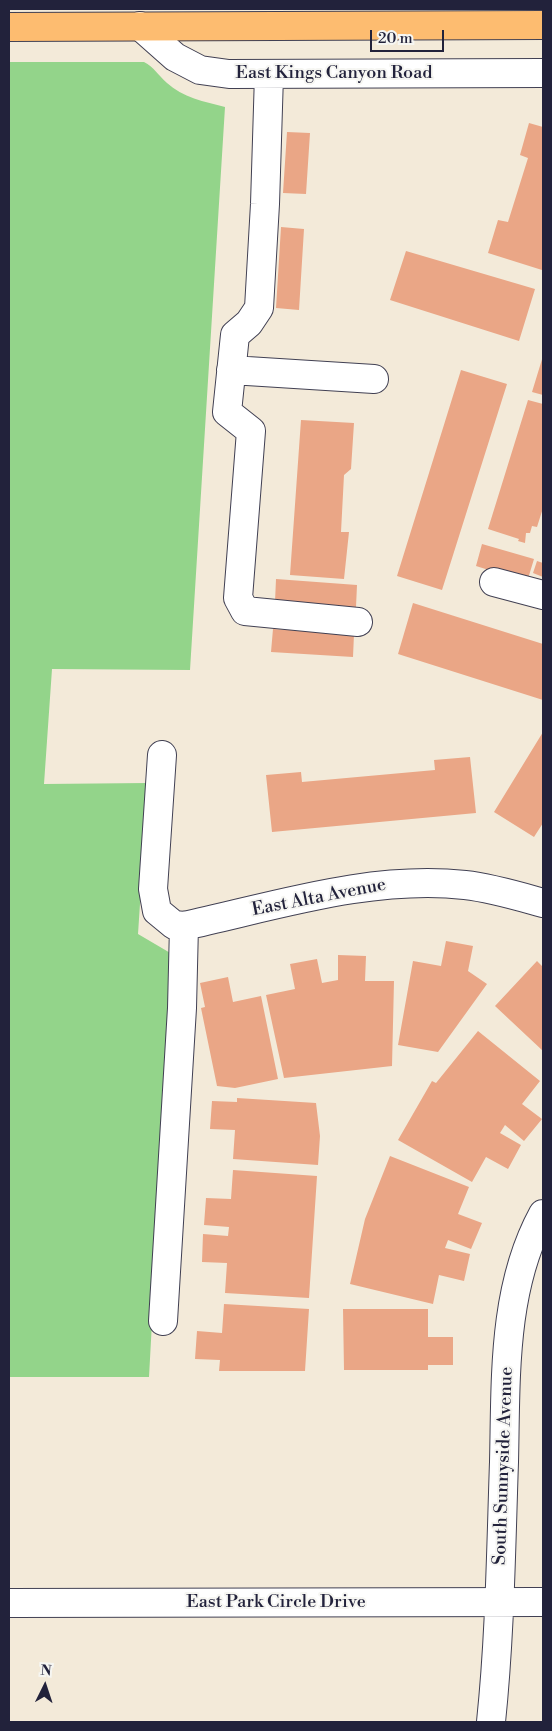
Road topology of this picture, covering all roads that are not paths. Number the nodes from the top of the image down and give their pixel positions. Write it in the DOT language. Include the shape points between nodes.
graph roads {
  1 [pos="260,17"];
  2 [pos="543,25"];
  3 [pos="140,26"];
  4 [pos="9,27"];
  5 [pos="543,73"];
  6 [pos="269,75"];
  7 [pos="231,370"];
  8 [pos="374,379"];
  9 [pos="494,582"];
  10 [pos="543,595"];
  11 [pos="358,622"];
  12 [pos="162,755"];
  13 [pos="543,903"];
  14 [pos="184,926"];
  15 [pos="543,1214"];
  16 [pos="163,1321"];
  17 [pos="543,1602"];
  18 [pos="9,1603"];
  19 [pos="499,1603"];
  20 [pos="491,1722"];
  1 -- 2 [label="main road"];
  1 -- 3 [label="main road"];
  3 -- 4 [label="main road"];
  3 -- 6 [label="street, East Kings Canyon Road" via="175,57 200,70"];
  5 -- 6 [label="street, East Kings Canyon Road"];
  6 -- 7 [label="street" via="259,308 235,335"];
  7 -- 8 [label="street"];
  7 -- 11 [label="street" via="227,412 251,431 238,598 245,612"];
  9 -- 10 [label="street"];
  12 -- 14 [label="street" via="153,889 157,911 174,925"];
  13 -- 14 [label="street, East Alta Avenue" via="466,885 388,884"];
  14 -- 16 [label="street"];
  15 -- 19 [label="street, South Sunnyside Avenue" via="532,1234 515,1292 507,1354"];
  17 -- 19 [label="street, East Park Circle Drive"];
  18 -- 19 [label="street, East Park Circle Drive"];
  19 -- 20 [label="street, South Sunnyside Avenue"];
}
